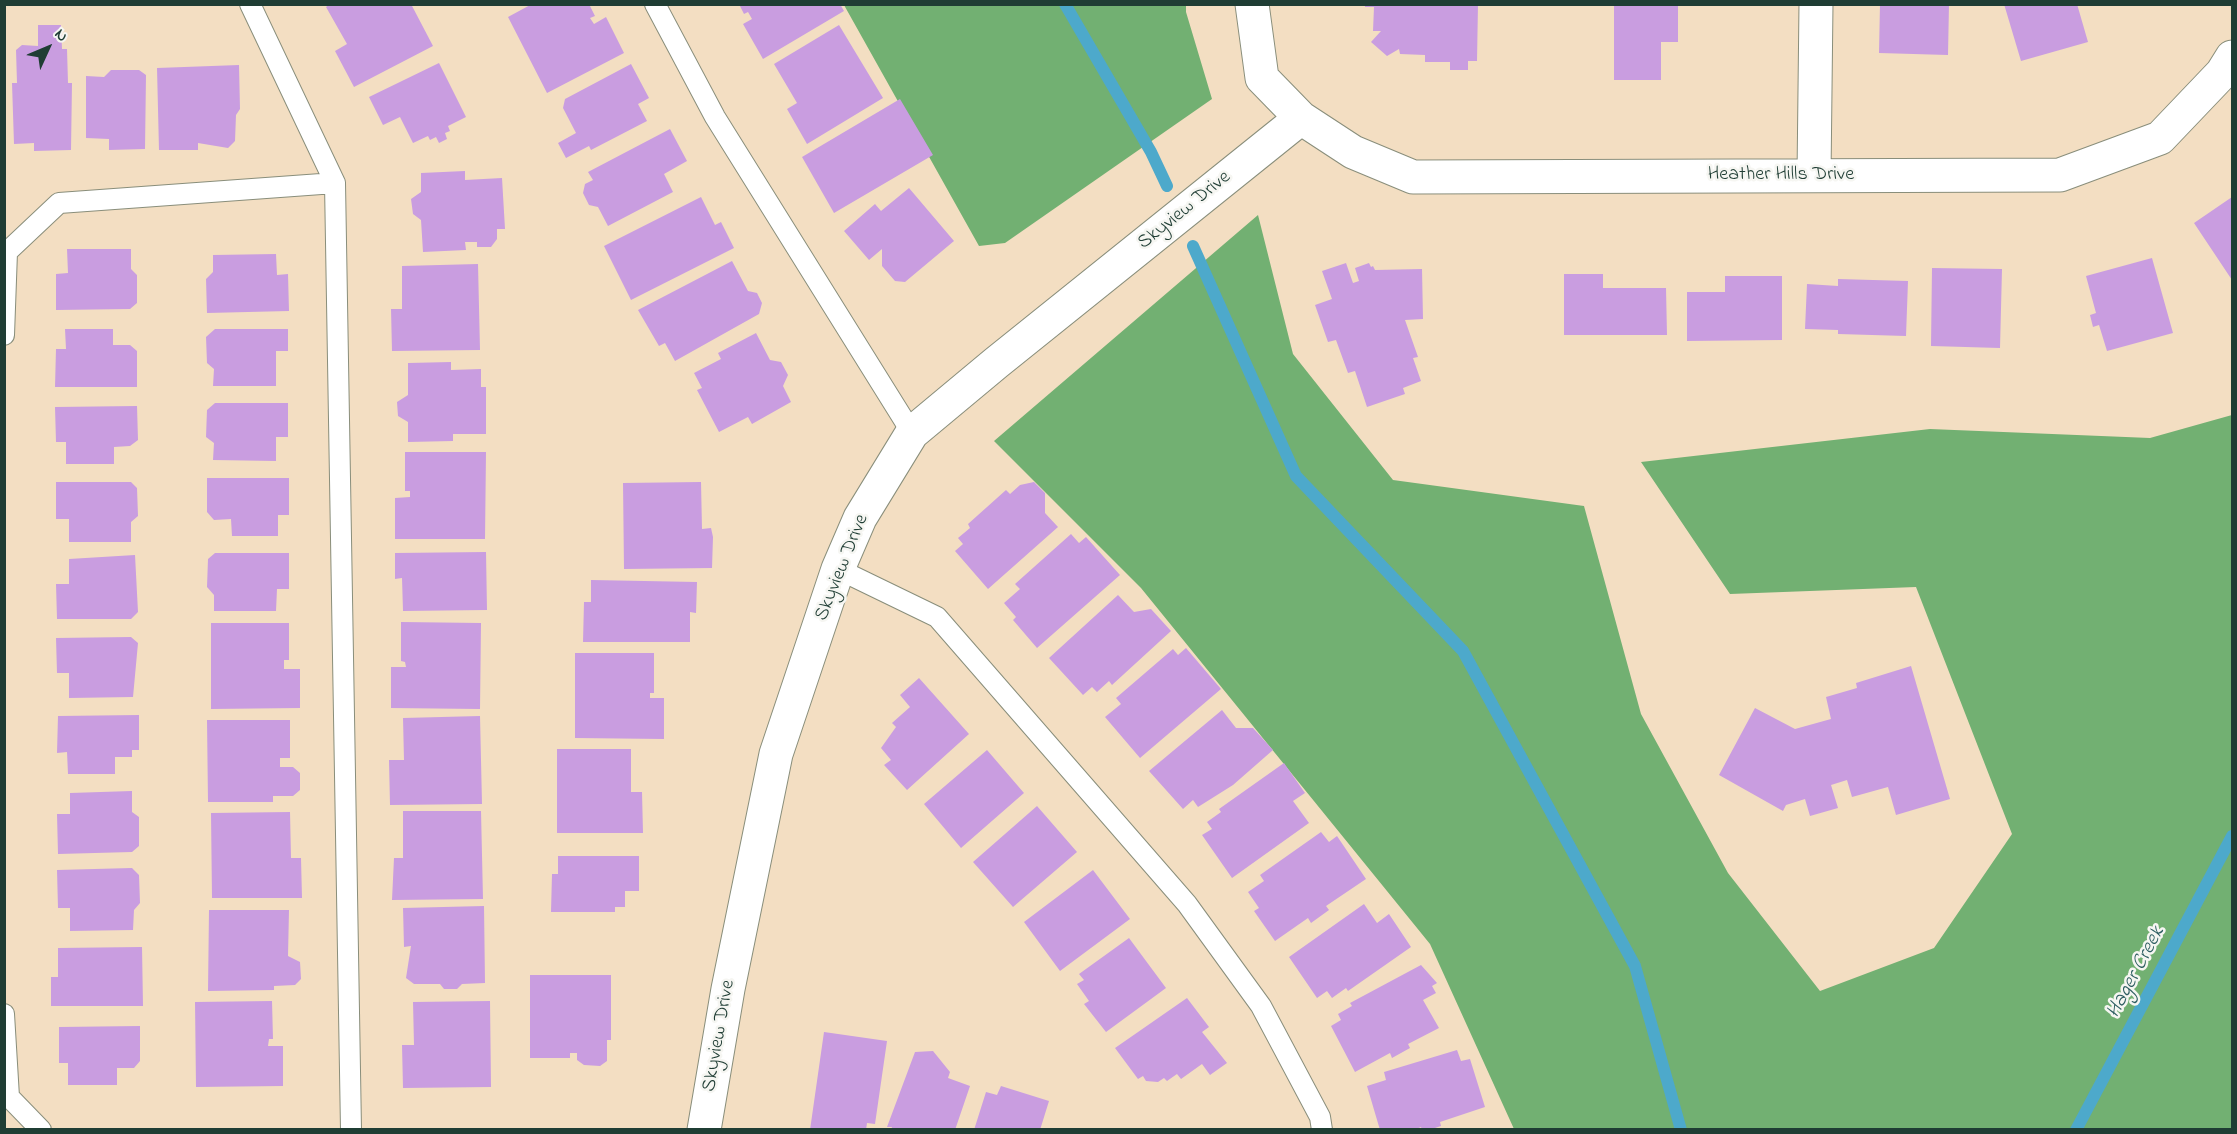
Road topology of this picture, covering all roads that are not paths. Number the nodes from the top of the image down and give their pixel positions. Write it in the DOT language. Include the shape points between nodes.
graph roads {
  1 [pos="250,4"];
  2 [pos="655,4"];
  3 [pos="1252,4"];
  4 [pos="1816,4"];
  5 [pos="2232,57"];
  6 [pos="1301,118"];
  7 [pos="1814,176"];
  8 [pos="335,183"];
  9 [pos="4,335"];
  10 [pos="912,433"];
  11 [pos="838,569"];
  12 [pos="4,1014"];
  13 [pos="41,1130"];
  14 [pos="351,1130"];
  15 [pos="704,1130"];
  16 [pos="1322,1130"];
  1 -- 8 [label="lane"];
  2 -- 10 [label="lane" via="715,117"];
  3 -- 6 [label="street, Heather Hills Drive" via="1262,78"];
  4 -- 7 [label="street"];
  5 -- 7 [label="street, Heather Hills Drive" via="2222,73 2160,138 2060,175"];
  6 -- 7 [label="street, Heather Hills Drive" via="1353,152 1413,177"];
  6 -- 10 [label="street, Skyview Drive"];
  8 -- 9 [label="lane" via="59,203 7,252"];
  8 -- 14 [label="lane"];
  10 -- 11 [label="street, Skyview Drive" via="860,518"];
  11 -- 15 [label="street, Skyview Drive" via="776,754 728,988"];
  11 -- 16 [label="lane" via="937,617 1187,903 1261,1006 1320,1117"];
  12 -- 13 [label="lane" via="9,1097"];
}
